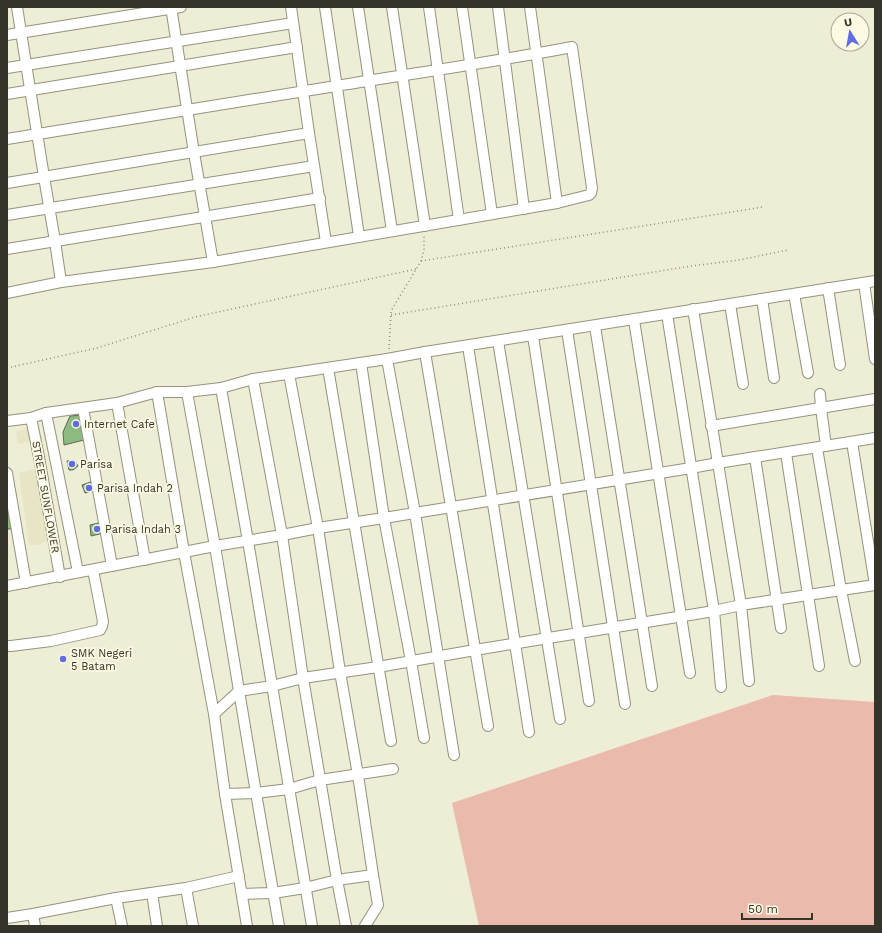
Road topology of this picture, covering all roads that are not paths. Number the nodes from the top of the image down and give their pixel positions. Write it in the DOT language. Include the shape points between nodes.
graph roads {
  1 [pos="17,7"];
  2 [pos="291,7"];
  3 [pos="324,7"];
  4 [pos="358,7"];
  5 [pos="392,7"];
  6 [pos="429,7"];
  7 [pos="462,7"];
  8 [pos="498,7"];
  9 [pos="530,7"];
  10 [pos="175,8"];
  11 [pos="293,22"];
  12 [pos="21,33"];
  13 [pos="7,35"];
  14 [pos="177,41"];
  15 [pos="297,47"];
  16 [pos="537,54"];
  17 [pos="504,59"];
  18 [pos="470,64"];
  19 [pos="27,65"];
  20 [pos="181,66"];
  21 [pos="7,68"];
  22 [pos="438,70"];
  23 [pos="402,76"];
  24 [pos="369,80"];
  25 [pos="336,85"];
  26 [pos="31,90"];
  27 [pos="303,91"];
  28 [pos="7,94"];
  29 [pos="188,110"];
  30 [pos="309,133"];
  31 [pos="38,134"];
  32 [pos="7,139"];
  33 [pos="194,152"];
  34 [pos="314,166"];
  35 [pos="44,177"];
  36 [pos="7,183"];
  37 [pos="199,184"];
  38 [pos="320,198"];
  39 [pos="557,203"];
  40 [pos="49,209"];
  41 [pos="524,209"];
  42 [pos="492,214"];
  43 [pos="7,215"];
  44 [pos="205,217"];
  45 [pos="459,220"];
  46 [pos="425,226"];
  47 [pos="392,231"];
  48 [pos="359,236"];
  49 [pos="55,241"];
  50 [pos="326,242"];
  51 [pos="7,249"];
  52 [pos="213,262"];
  53 [pos="875,281"];
  54 [pos="61,282"];
  55 [pos="864,283"];
  56 [pos="828,288"];
  57 [pos="7,293"];
  58 [pos="794,294"];
  59 [pos="762,299"];
  60 [pos="730,304"];
  61 [pos="693,309"];
  62 [pos="667,314"];
  63 [pos="634,320"];
  64 [pos="595,326"];
  65 [pos="568,330"];
  66 [pos="533,336"];
  67 [pos="498,341"];
  68 [pos="468,346"];
  69 [pos="424,352"];
  70 [pos="875,359"];
  71 [pos="387,360"];
  72 [pos="361,363"];
  73 [pos="840,365"];
  74 [pos="328,368"];
  75 [pos="808,373"];
  76 [pos="289,374"];
  77 [pos="774,378"];
  78 [pos="253,379"];
  79 [pos="742,384"];
  80 [pos="221,388"];
  81 [pos="157,392"];
  82 [pos="187,392"];
  83 [pos="820,394"];
  84 [pos="875,399"];
  85 [pos="117,403"];
  86 [pos="83,408"];
  87 [pos="821,408"];
  88 [pos="46,414"];
  89 [pos="31,418"];
  90 [pos="7,421"];
  91 [pos="712,426"];
  92 [pos="875,438"];
  93 [pos="852,442"];
  94 [pos="821,447"];
  95 [pos="786,453"];
  96 [pos="755,457"];
  97 [pos="718,463"];
  98 [pos="691,468"];
  99 [pos="7,473"];
  100 [pos="658,474"];
  101 [pos="619,480"];
  102 [pos="591,485"];
  103 [pos="557,490"];
  104 [pos="523,496"];
  105 [pos="492,501"];
  106 [pos="451,507"];
  107 [pos="415,513"];
  108 [pos="384,518"];
  109 [pos="353,522"];
  110 [pos="318,528"];
  111 [pos="282,535"];
  112 [pos="248,541"];
  113 [pos="215,546"];
  114 [pos="184,552"];
  115 [pos="145,560"];
  116 [pos="112,566"];
  117 [pos="93,570"];
  118 [pos="78,572"];
  119 [pos="60,577"];
  120 [pos="26,583"];
  121 [pos="875,585"];
  122 [pos="7,586"];
  123 [pos="841,590"];
  124 [pos="808,595"];
  125 [pos="777,600"];
  126 [pos="741,605"];
  127 [pos="714,611"];
  128 [pos="681,616"];
  129 [pos="642,623"];
  130 [pos="614,628"];
  131 [pos="781,628"];
  132 [pos="579,633"];
  133 [pos="547,639"];
  134 [pos="515,644"];
  135 [pos="7,646"];
  136 [pos="475,650"];
  137 [pos="439,656"];
  138 [pos="411,661"];
  139 [pos="855,661"];
  140 [pos="378,666"];
  141 [pos="819,666"];
  142 [pos="340,672"];
  143 [pos="690,673"];
  144 [pos="303,678"];
  145 [pos="749,681"];
  146 [pos="272,686"];
  147 [pos="652,686"];
  148 [pos="721,687"];
  149 [pos="239,691"];
  150 [pos="589,701"];
  151 [pos="626,704"];
  152 [pos="214,714"];
  153 [pos="560,718"];
  154 [pos="488,726"];
  155 [pos="529,732"];
  156 [pos="424,738"];
  157 [pos="391,741"];
  158 [pos="454,755"];
  159 [pos="393,770"];
  160 [pos="358,775"];
  161 [pos="320,780"];
  162 [pos="289,789"];
  163 [pos="256,793"];
  164 [pos="225,794"];
  165 [pos="373,875"];
  166 [pos="239,876"];
  167 [pos="337,880"];
  168 [pos="186,888"];
  169 [pos="305,888"];
  170 [pos="152,893"];
  171 [pos="273,893"];
  172 [pos="242,894"];
  173 [pos="116,898"];
  174 [pos="33,914"];
  175 [pos="7,918"];
  176 [pos="35,926"];
  177 [pos="122,926"];
  178 [pos="157,926"];
  179 [pos="193,926"];
  180 [pos="247,926"];
  181 [pos="279,926"];
  182 [pos="312,926"];
  183 [pos="346,926"];
  184 [pos="364,926"];
  1 -- 12 [label="street"];
  2 -- 11 [label="street"];
  3 -- 25 [label="street"];
  4 -- 24 [label="street"];
  5 -- 23 [label="street"];
  6 -- 22 [label="street"];
  7 -- 18 [label="street"];
  8 -- 17 [label="street"];
  9 -- 16 [label="street"];
  10 -- 12 [label="street"];
  10 -- 14 [label="street"];
  11 -- 14 [label="street"];
  11 -- 15 [label="street"];
  12 -- 13 [label="street"];
  12 -- 19 [label="street"];
  14 -- 19 [label="street"];
  14 -- 20 [label="street"];
  15 -- 20 [label="street"];
  15 -- 27 [label="street"];
  16 -- 17 [label="street"];
  16 -- 39 [label="street"];
  16 -- 39 [label="street" via="572,47 590,172 592,188 589,195"];
  17 -- 18 [label="street"];
  17 -- 41 [label="street"];
  18 -- 22 [label="street"];
  18 -- 42 [label="street"];
  19 -- 21 [label="street"];
  19 -- 26 [label="street"];
  20 -- 26 [label="street"];
  20 -- 29 [label="street"];
  22 -- 23 [label="street"];
  22 -- 45 [label="street"];
  23 -- 24 [label="street"];
  23 -- 46 [label="street"];
  24 -- 25 [label="street"];
  24 -- 47 [label="street"];
  25 -- 27 [label="street"];
  25 -- 48 [label="street"];
  26 -- 28 [label="street"];
  26 -- 31 [label="street"];
  27 -- 29 [label="street"];
  27 -- 30 [label="street"];
  29 -- 31 [label="street"];
  29 -- 33 [label="street"];
  30 -- 33 [label="street"];
  30 -- 34 [label="street"];
  31 -- 32 [label="street"];
  31 -- 35 [label="street"];
  33 -- 35 [label="street"];
  33 -- 37 [label="street"];
  34 -- 37 [label="street"];
  34 -- 38 [label="street"];
  35 -- 36 [label="street"];
  35 -- 40 [label="street"];
  37 -- 40 [label="street"];
  37 -- 44 [label="street"];
  38 -- 44 [label="street"];
  38 -- 50 [label="street"];
  39 -- 41 [label="street"];
  40 -- 43 [label="street"];
  40 -- 49 [label="street"];
  41 -- 42 [label="street"];
  42 -- 45 [label="street"];
  44 -- 49 [label="street"];
  44 -- 52 [label="street"];
  45 -- 46 [label="street"];
  46 -- 47 [label="street"];
  47 -- 48 [label="street"];
  48 -- 50 [label="street"];
  49 -- 51 [label="street"];
  49 -- 54 [label="street"];
  50 -- 52 [label="street"];
  52 -- 54 [label="street"];
  53 -- 55 [label="street"];
  54 -- 57 [label="street"];
  55 -- 56 [label="street"];
  55 -- 70 [label="street"];
  56 -- 58 [label="street"];
  56 -- 73 [label="street"];
  58 -- 59 [label="street"];
  58 -- 75 [label="street"];
  59 -- 60 [label="street"];
  59 -- 77 [label="street"];
  60 -- 61 [label="street"];
  60 -- 79 [label="street"];
  61 -- 62 [label="street"];
  61 -- 91 [label="street"];
  62 -- 63 [label="street"];
  62 -- 98 [label="street"];
  63 -- 64 [label="street"];
  63 -- 100 [label="street"];
  64 -- 65 [label="street"];
  64 -- 101 [label="street"];
  65 -- 66 [label="street"];
  65 -- 102 [label="street"];
  66 -- 67 [label="street"];
  66 -- 103 [label="street"];
  67 -- 68 [label="street"];
  67 -- 104 [label="street"];
  68 -- 69 [label="street"];
  68 -- 105 [label="street"];
  69 -- 71 [label="street"];
  69 -- 106 [label="street"];
  71 -- 72 [label="street"];
  71 -- 107 [label="street"];
  72 -- 74 [label="street"];
  72 -- 108 [label="street"];
  74 -- 76 [label="street"];
  74 -- 109 [label="street"];
  76 -- 78 [label="street"];
  76 -- 110 [label="street"];
  78 -- 80 [label="street"];
  78 -- 111 [label="street"];
  80 -- 82 [label="street"];
  80 -- 112 [label="street"];
  81 -- 82 [label="street"];
  81 -- 85 [label="street"];
  81 -- 114 [label="street"];
  82 -- 113 [label="street"];
  83 -- 87 [label="street"];
  84 -- 87 [label="street"];
  85 -- 86 [label="street"];
  85 -- 115 [label="street"];
  86 -- 88 [label="street"];
  86 -- 116 [label="street"];
  87 -- 91 [label="street"];
  87 -- 94 [label="street"];
  88 -- 89 [label="street"];
  88 -- 118 [label="street"];
  89 -- 90 [label="street"];
  89 -- 119 [label="street, STREET SUNFLOWER"];
  91 -- 97 [label="street"];
  92 -- 93 [label="street"];
  93 -- 94 [label="street"];
  93 -- 121 [label="street"];
  94 -- 95 [label="street"];
  94 -- 123 [label="street"];
  95 -- 96 [label="street"];
  95 -- 124 [label="street"];
  96 -- 97 [label="street"];
  96 -- 125 [label="street"];
  97 -- 98 [label="street"];
  97 -- 126 [label="street"];
  98 -- 100 [label="street"];
  98 -- 127 [label="street"];
  99 -- 120 [label="street"];
  100 -- 101 [label="street"];
  100 -- 128 [label="street"];
  101 -- 102 [label="street"];
  101 -- 129 [label="street"];
  102 -- 103 [label="street"];
  102 -- 130 [label="street"];
  103 -- 104 [label="street"];
  103 -- 132 [label="street"];
  104 -- 105 [label="street"];
  104 -- 133 [label="street"];
  105 -- 106 [label="street"];
  105 -- 134 [label="street"];
  106 -- 107 [label="street"];
  106 -- 136 [label="street"];
  107 -- 108 [label="street"];
  107 -- 137 [label="street"];
  108 -- 109 [label="street"];
  108 -- 138 [label="street"];
  109 -- 110 [label="street"];
  109 -- 140 [label="street"];
  110 -- 111 [label="street"];
  110 -- 142 [label="street"];
  111 -- 112 [label="street"];
  111 -- 144 [label="street"];
  112 -- 113 [label="street"];
  112 -- 146 [label="street"];
  113 -- 114 [label="street"];
  113 -- 149 [label="street"];
  114 -- 115 [label="street"];
  114 -- 152 [label="street"];
  115 -- 116 [label="street"];
  116 -- 117 [label="street"];
  117 -- 118 [label="street"];
  117 -- 135 [label="street" via="102,611 103,622 100,630 51,641"];
  118 -- 119 [label="street"];
  119 -- 120 [label="street"];
  120 -- 122 [label="street"];
  121 -- 123 [label="street"];
  123 -- 124 [label="street"];
  123 -- 139 [label="street"];
  124 -- 125 [label="street"];
  124 -- 141 [label="street"];
  125 -- 126 [label="street"];
  125 -- 131 [label="street"];
  126 -- 127 [label="street"];
  126 -- 145 [label="street"];
  127 -- 128 [label="street"];
  127 -- 148 [label="street"];
  128 -- 129 [label="street"];
  128 -- 143 [label="street"];
  129 -- 130 [label="street"];
  129 -- 147 [label="street"];
  130 -- 132 [label="street"];
  130 -- 151 [label="street"];
  132 -- 133 [label="street"];
  132 -- 150 [label="street"];
  133 -- 134 [label="street"];
  133 -- 153 [label="street"];
  134 -- 136 [label="street"];
  134 -- 155 [label="street"];
  136 -- 137 [label="street"];
  136 -- 154 [label="street"];
  137 -- 138 [label="street"];
  137 -- 158 [label="street"];
  138 -- 140 [label="street"];
  138 -- 156 [label="street"];
  140 -- 142 [label="street"];
  140 -- 157 [label="street"];
  142 -- 144 [label="street"];
  142 -- 160 [label="street"];
  144 -- 146 [label="street"];
  144 -- 161 [label="street"];
  146 -- 149 [label="street"];
  146 -- 162 [label="street"];
  149 -- 152 [label="street"];
  149 -- 163 [label="street"];
  152 -- 164 [label="street"];
  159 -- 160 [label="street"];
  160 -- 161 [label="street"];
  160 -- 165 [label="street"];
  161 -- 162 [label="street"];
  161 -- 167 [label="street"];
  162 -- 163 [label="street"];
  162 -- 169 [label="street"];
  163 -- 164 [label="street"];
  163 -- 171 [label="street"];
  164 -- 166 [label="street"];
  165 -- 167 [label="street"];
  165 -- 184 [label="street" via="378,905"];
  166 -- 168 [label="street"];
  166 -- 172 [label="street"];
  167 -- 169 [label="street"];
  167 -- 183 [label="street"];
  168 -- 170 [label="street"];
  168 -- 179 [label="street"];
  169 -- 171 [label="street"];
  169 -- 182 [label="street"];
  170 -- 173 [label="street"];
  170 -- 178 [label="street"];
  171 -- 172 [label="street"];
  171 -- 181 [label="street"];
  172 -- 180 [label="street"];
  173 -- 174 [label="street"];
  173 -- 177 [label="street"];
  174 -- 175 [label="street"];
  174 -- 176 [label="street"];
}
